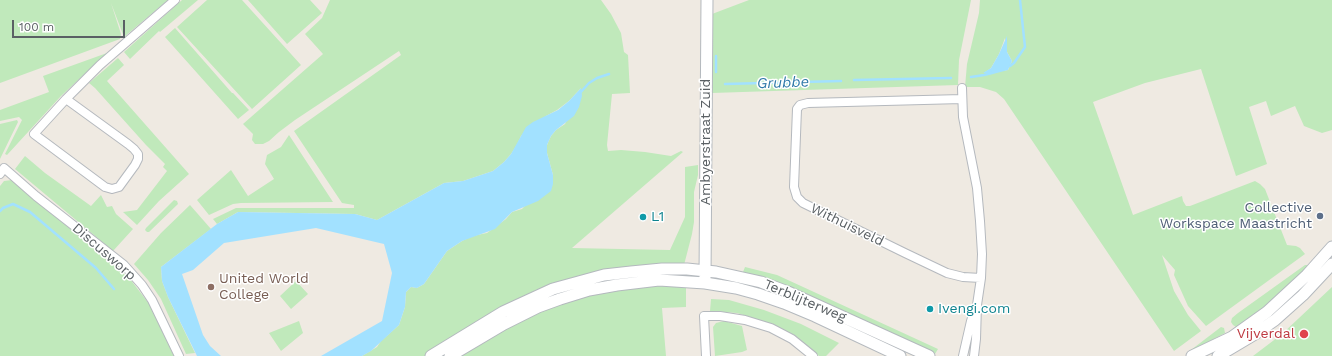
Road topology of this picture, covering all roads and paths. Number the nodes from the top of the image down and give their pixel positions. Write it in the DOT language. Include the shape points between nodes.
graph roads {
  1 [pos="175,0"];
  2 [pos="707,0"];
  3 [pos="962,88"];
  4 [pos="66,99"];
  5 [pos="962,99"];
  6 [pos="2,171"];
  7 [pos="1332,247"];
  8 [pos="1332,264"];
  9 [pos="705,271"];
  10 [pos="980,278"];
  11 [pos="705,283"];
  12 [pos="977,305"];
  13 [pos="1214,352"];
  14 [pos="179,356"];
  15 [pos="431,356"];
  16 [pos="450,356"];
  17 [pos="706,356"];
  18 [pos="813,356"];
  19 [pos="900,356"];
  20 [pos="929,356"];
  21 [pos="963,356"];
  22 [pos="974,356"];
  23 [pos="1192,356"];
  1 -- 4 [label="street" via="100,65"];
  2 -- 9 [label="main road, Ambyerstraat Zuid"];
  3 -- 5 [label="street"];
  4 -- 4 [label="street" via="34,134 105,187 119,187 135,165 138,154"];
  5 -- 10 [label="street" via="963,117 977,188 982,254"];
  5 -- 10 [label="street, Withuisveld" via="800,105 797,109 794,187 797,197 804,203 898,250 947,273"];
  6 -- 14 [label="street, Discusworp" via="116,258 142,285"];
  7 -- 13 [label="main road" via="1268,312"];
  8 -- 13 [label="main road" via="1275,320 1248,338"];
  9 -- 11 [label="main road, Ambyerstraat Zuid"];
  9 -- 15 [label="main road, Terblijterweg" via="662,269 604,275 572,283 537,295 503,312"];
  9 -- 20 [label="main road, Terblijterweg" via="742,277 788,292"];
  10 -- 12 [label="street"];
  11 -- 16 [label="main road, Terblijterweg" via="646,281 617,284 577,293 523,314"];
  11 -- 19 [label="main road, Terblijterweg" via="736,288 784,303"];
  12 -- 21 [label="street"];
  12 -- 22 [label="street"];
  13 -- 23 [label="main road"];
  17 -- 18 [label="street" via="704,316 729,317 760,324 792,339"];
}
